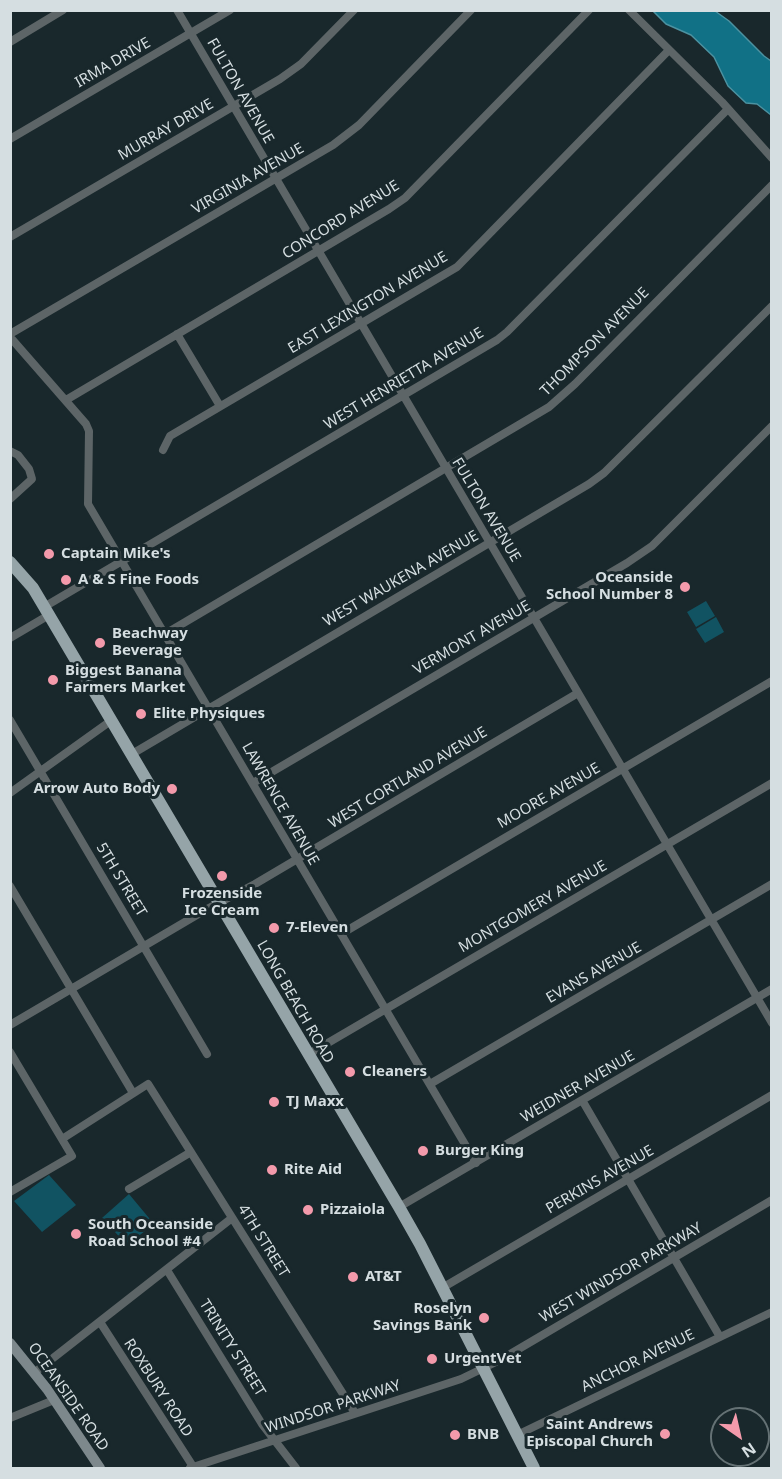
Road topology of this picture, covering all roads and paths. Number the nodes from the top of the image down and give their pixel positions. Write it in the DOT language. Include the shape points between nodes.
graph roads {
  1 [pos="63,10"];
  2 [pos="177,10"];
  3 [pos="230,10"];
  4 [pos="354,10"];
  5 [pos="471,10"];
  6 [pos="589,10"];
  7 [pos="629,10"];
  8 [pos="190,34"];
  9 [pos="10,42"];
  10 [pos="669,50"];
  11 [pos="233,106"];
  12 [pos="728,109"];
  13 [pos="10,139"];
  14 [pos="771,159"];
  15 [pos="276,179"];
  16 [pos="771,185"];
  17 [pos="10,237"];
  18 [pos="318,251"];
  19 [pos="771,306"];
  20 [pos="361,324"];
  21 [pos="177,334"];
  22 [pos="10,335"];
  23 [pos="403,396"];
  24 [pos="66,400"];
  25 [pos="220,406"];
  26 [pos="771,426"];
  27 [pos="163,450"];
  28 [pos="10,451"];
  29 [pos="446,469"];
  30 [pos="10,499"];
  31 [pos="490,543"];
  32 [pos="122,561"];
  33 [pos="10,562"];
  34 [pos="46,611"];
  35 [pos="534,618"];
  36 [pos="165,634"];
  37 [pos="10,638"];
  38 [pos="771,681"];
  39 [pos="578,693"];
  40 [pos="208,708"];
  41 [pos="10,720"];
  42 [pos="112,720"];
  43 [pos="132,754"];
  44 [pos="622,768"];
  45 [pos="40,771"];
  46 [pos="253,783"];
  47 [pos="771,783"];
  48 [pos="10,793"];
  49 [pos="666,844"];
  50 [pos="297,859"];
  51 [pos="771,884"];
  52 [pos="10,886"];
  53 [pos="219,902"];
  54 [pos="711,920"];
  55 [pos="341,934"];
  56 [pos="144,946"];
  57 [pos="71,989"];
  58 [pos="771,989"];
  59 [pos="757,998"];
  60 [pos="386,1009"];
  61 [pos="771,1023"];
  62 [pos="10,1025"];
  63 [pos="10,1052"];
  64 [pos="207,1054"];
  65 [pos="309,1054"];
  66 [pos="430,1084"];
  67 [pos="133,1094"];
  68 [pos="771,1095"];
  69 [pos="582,1100"];
  70 [pos="62,1138"];
  71 [pos="191,1152"];
  72 [pos="476,1163"];
  73 [pos="628,1179"];
  74 [pos="129,1189"];
  75 [pos="10,1192"];
  76 [pos="771,1200"];
  77 [pos="399,1208"];
  78 [pos="232,1218"];
  79 [pos="674,1257"];
  80 [pos="167,1270"];
  81 [pos="442,1288"];
  82 [pos="771,1312"];
  83 [pos="100,1322"];
  84 [pos="720,1337"];
  85 [pos="10,1343"];
  86 [pos="483,1369"];
  87 [pos="34,1373"];
  88 [pos="54,1400"];
  89 [pos="355,1413"];
  90 [pos="10,1418"];
  91 [pos="517,1435"];
  92 [pos="275,1440"];
  93 [pos="100,1468"];
  94 [pos="192,1468"];
  95 [pos="296,1468"];
  96 [pos="534,1468"];
  1 -- 9 [label="street"];
  2 -- 8 [label="street, FULTON AVENUE"];
  3 -- 8 [label="street, IRMA DRIVE"];
  4 -- 11 [label="street, MURRAY DRIVE" via="301,64"];
  5 -- 15 [label="street, VIRGINIA AVENUE" via="359,125"];
  6 -- 18 [label="street, CONCORD AVENUE" via="405,198"];
  7 -- 10 [label="street"];
  8 -- 11 [label="street, FULTON AVENUE"];
  8 -- 13 [label="street, IRMA DRIVE"];
  10 -- 12 [label="street"];
  10 -- 20 [label="street, EAST LEXINGTON AVENUE" via="457,267"];
  11 -- 15 [label="street, FULTON AVENUE"];
  11 -- 17 [label="street, MURRAY DRIVE"];
  12 -- 14 [label="street"];
  12 -- 23 [label="street, WEST HENRIETTA AVENUE" via="507,332"];
  15 -- 18 [label="street, FULTON AVENUE"];
  15 -- 22 [label="street, VIRGINIA AVENUE"];
  16 -- 29 [label="street, THOMPSON AVENUE" via="557,400"];
  18 -- 20 [label="street, FULTON AVENUE"];
  18 -- 21 [label="street, CONCORD AVENUE"];
  19 -- 31 [label="street, WEST WAUKENA AVENUE" via="604,473"];
  20 -- 23 [label="street, FULTON AVENUE"];
  20 -- 25 [label="street, EAST LEXINGTON AVENUE"];
  21 -- 24 [label="street, CONCORD AVENUE"];
  21 -- 25 [label="street"];
  22 -- 24 [label="street, LAWRENCE AVENUE"];
  23 -- 29 [label="street, FULTON AVENUE"];
  23 -- 32 [label="street, WEST HENRIETTA AVENUE"];
  24 -- 32 [label="street, LAWRENCE AVENUE" via="89,431 88,504"];
  25 -- 27 [label="street, EAST LEXINGTON AVENUE" via="170,436"];
  26 -- 35 [label="street, VERMONT AVENUE" via="652,546"];
  28 -- 30 [label="street" via="29,469 32,479"];
  29 -- 31 [label="street, FULTON AVENUE"];
  29 -- 36 [label="street, THOMPSON AVENUE"];
  31 -- 35 [label="street, FULTON AVENUE"];
  31 -- 40 [label="street, WEST WAUKENA AVENUE"];
  32 -- 34 [label="street, WEST HENRIETTA AVENUE"];
  32 -- 36 [label="street, LAWRENCE AVENUE"];
  33 -- 34 [label="main road, LONG BEACH ROAD" via="33,588"];
  34 -- 37 [label="street, WEST HENRIETTA AVENUE"];
  34 -- 42 [label="main road, LONG BEACH ROAD"];
  35 -- 39 [label="street, FULTON AVENUE"];
  35 -- 46 [label="street, VERMONT AVENUE"];
  36 -- 40 [label="street, LAWRENCE AVENUE"];
  38 -- 44 [label="street, MOORE AVENUE"];
  39 -- 44 [label="street, FULTON AVENUE"];
  39 -- 50 [label="street, WEST CORTLAND AVENUE"];
  40 -- 43 [label="street, WEST WAUKENA AVENUE"];
  40 -- 46 [label="street, LAWRENCE AVENUE"];
  41 -- 45 [label="street, 5TH STREET"];
  42 -- 43 [label="main road, LONG BEACH ROAD"];
  42 -- 45 [label="street"];
  43 -- 53 [label="main road, LONG BEACH ROAD"];
  44 -- 49 [label="street, FULTON AVENUE"];
  44 -- 55 [label="street, MOORE AVENUE"];
  45 -- 48 [label="street"];
  45 -- 56 [label="street, 5TH STREET"];
  46 -- 50 [label="street, LAWRENCE AVENUE"];
  47 -- 49 [label="street, MONTGOMERY AVENUE"];
  49 -- 54 [label="street, FULTON AVENUE"];
  49 -- 60 [label="street, MONTGOMERY AVENUE"];
  50 -- 53 [label="street, WEST CORTLAND AVENUE"];
  50 -- 55 [label="street, LAWRENCE AVENUE"];
  51 -- 54 [label="street, EVANS AVENUE"];
  52 -- 57 [label="street"];
  53 -- 56 [label="street, WEST CORTLAND AVENUE"];
  53 -- 65 [label="main road, LONG BEACH ROAD"];
  54 -- 59 [label="street, FULTON AVENUE"];
  54 -- 66 [label="street, EVANS AVENUE"];
  55 -- 60 [label="street, LAWRENCE AVENUE"];
  56 -- 57 [label="street, WEST CORTLAND AVENUE"];
  56 -- 64 [label="street, 5TH STREET"];
  57 -- 62 [label="street, WEST CORTLAND AVENUE"];
  57 -- 67 [label="street"];
  58 -- 59 [label="street, WEIDNER AVENUE"];
  59 -- 61 [label="street, FULTON AVENUE"];
  59 -- 69 [label="street, WEIDNER AVENUE"];
  60 -- 65 [label="street, MONTGOMERY AVENUE"];
  60 -- 66 [label="street, LAWRENCE AVENUE"];
  63 -- 70 [label="street"];
  65 -- 77 [label="main road, LONG BEACH ROAD"];
  66 -- 72 [label="street, LAWRENCE AVENUE"];
  67 -- 70 [label="street"];
  67 -- 71 [label="street, 4TH STREET" via="148,1084"];
  68 -- 73 [label="street, PERKINS AVENUE"];
  69 -- 72 [label="street, WEIDNER AVENUE"];
  69 -- 73 [label="street"];
  70 -- 75 [label="street" via="72,1156"];
  71 -- 74 [label="street"];
  71 -- 78 [label="street, 4TH STREET"];
  72 -- 77 [label="street, WEIDNER AVENUE"];
  73 -- 79 [label="street"];
  73 -- 81 [label="street, PERKINS AVENUE"];
  76 -- 79 [label="street, WEST WINDSOR PARKWAY"];
  77 -- 81 [label="main road, LONG BEACH ROAD"];
  78 -- 80 [label="street"];
  78 -- 89 [label="street, 4TH STREET"];
  79 -- 84 [label="street"];
  79 -- 86 [label="street, WEST WINDSOR PARKWAY"];
  80 -- 83 [label="street"];
  80 -- 92 [label="street, TRINITY STREET"];
  81 -- 86 [label="main road, LONG BEACH ROAD"];
  82 -- 84 [label="street, ANCHOR AVENUE"];
  83 -- 87 [label="street"];
  83 -- 94 [label="street, ROXBURY ROAD"];
  84 -- 91 [label="street, ANCHOR AVENUE"];
  85 -- 87 [label="main road, OCEANSIDE ROAD"];
  86 -- 89 [label="street, WINDSOR PARKWAY"];
  86 -- 91 [label="main road, LONG BEACH ROAD"];
  87 -- 88 [label="main road, OCEANSIDE ROAD"];
  88 -- 90 [label="street"];
  88 -- 93 [label="main road, OCEANSIDE ROAD"];
  89 -- 92 [label="street, WINDSOR PARKWAY"];
  91 -- 96 [label="main road, LONG BEACH ROAD"];
  92 -- 94 [label="street, WINDSOR PARKWAY"];
  92 -- 95 [label="street, TRINITY STREET"];
}
